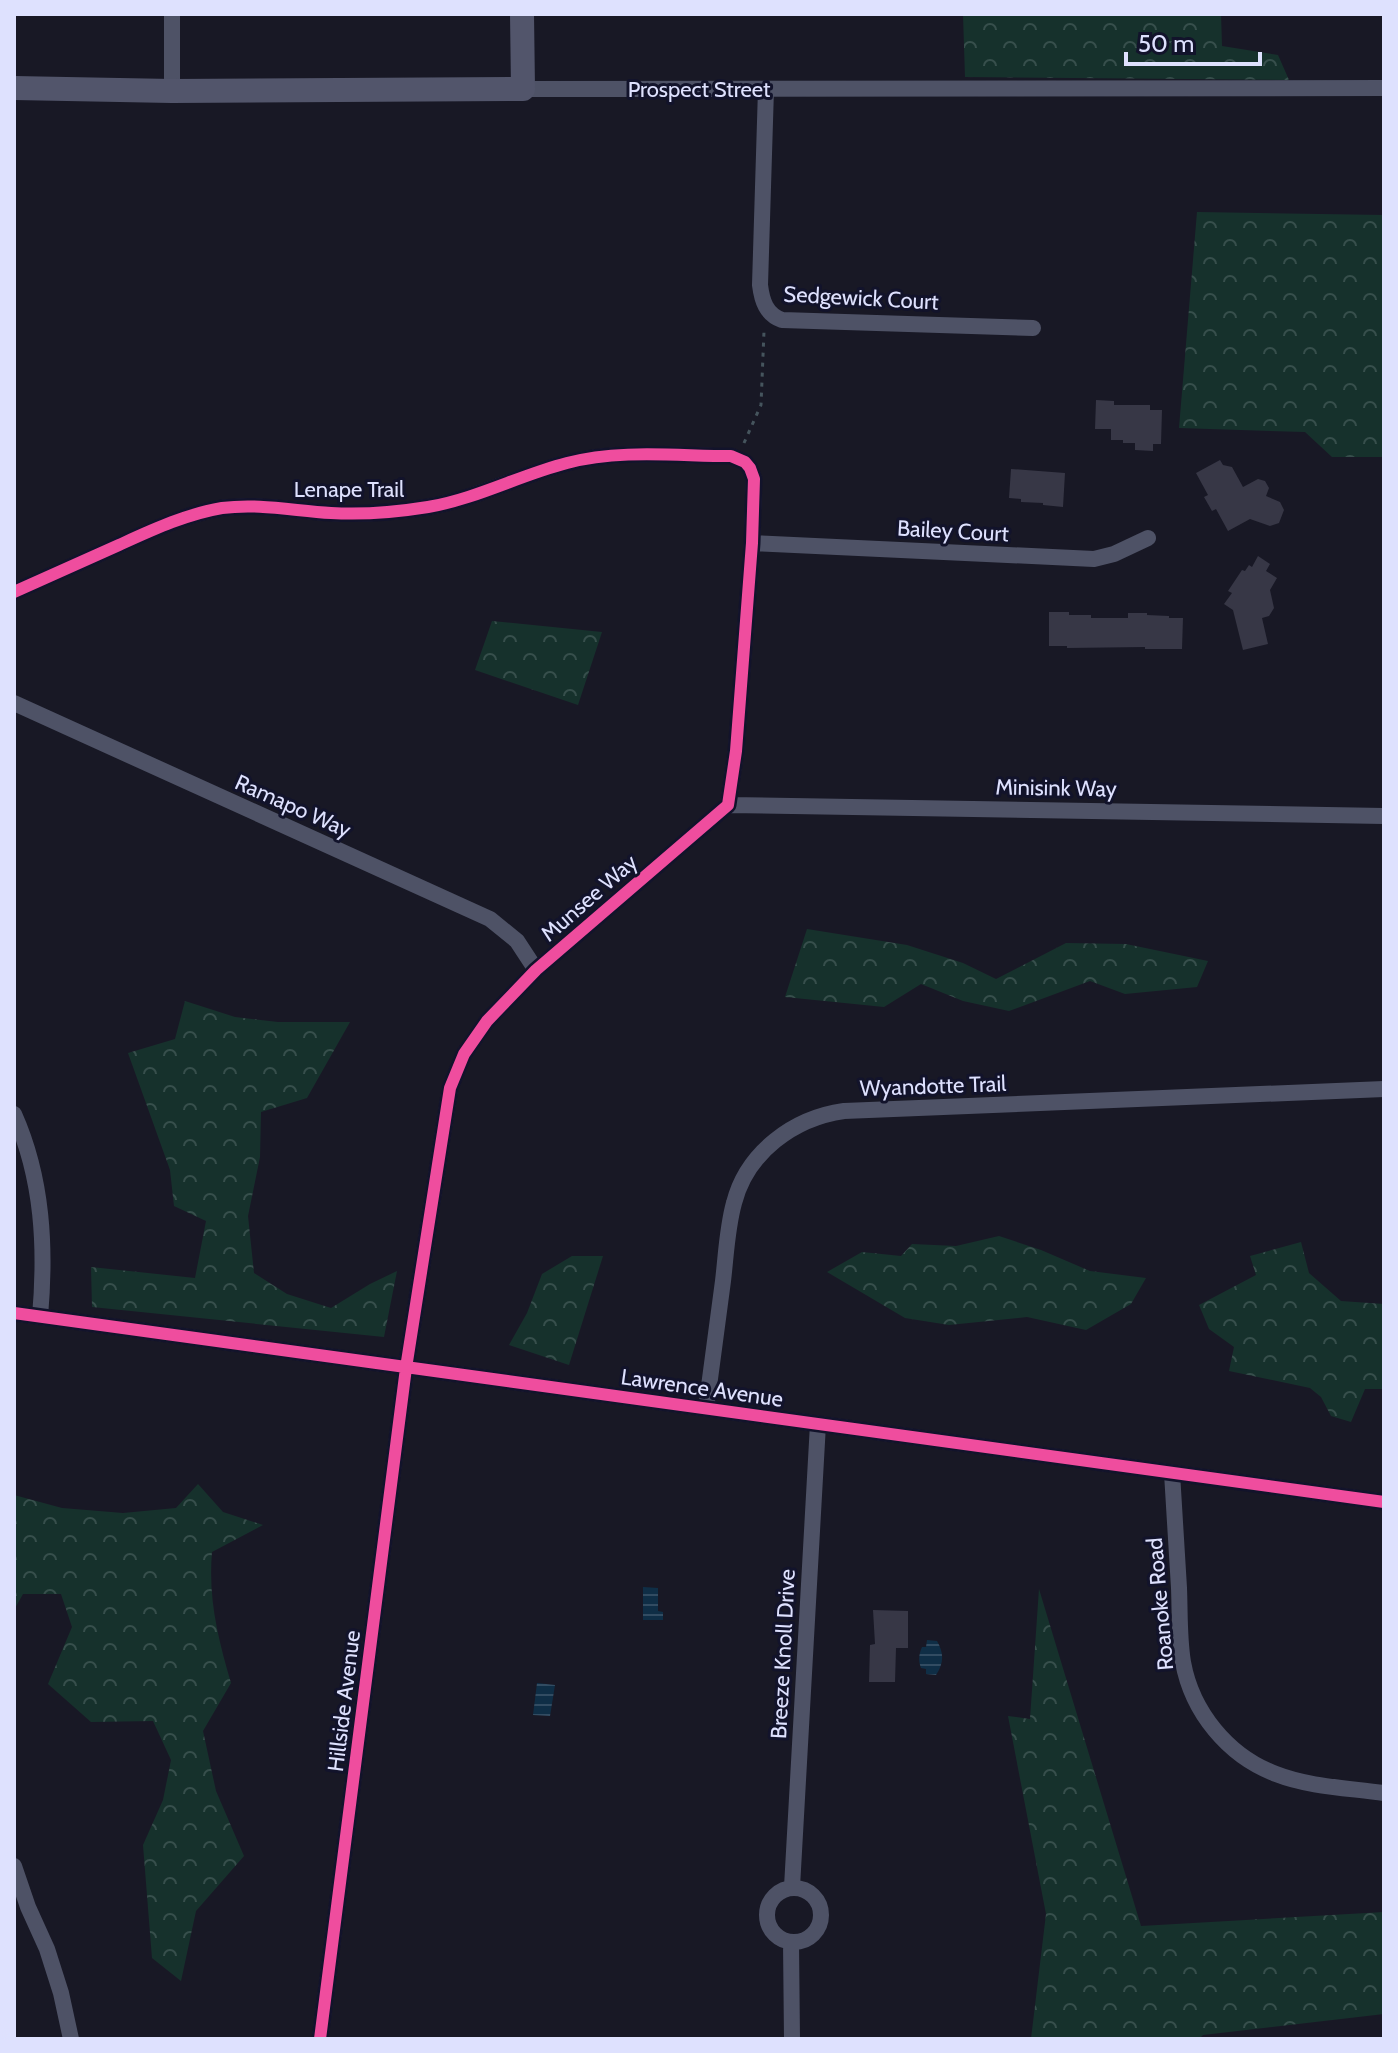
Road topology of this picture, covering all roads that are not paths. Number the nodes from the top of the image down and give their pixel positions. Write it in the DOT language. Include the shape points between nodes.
graph roads {
  1 [pos="172,14"];
  2 [pos="522,14"];
  3 [pos="14,88"];
  4 [pos="1384,88"];
  5 [pos="523,89"];
  6 [pos="766,89"];
  7 [pos="172,91"];
  8 [pos="1033,328"];
  9 [pos="1148,538"];
  10 [pos="752,543"];
  11 [pos="14,592"];
  12 [pos="14,703"];
  13 [pos="728,805"];
  14 [pos="1384,816"];
  15 [pos="536,970"];
  16 [pos="1384,1089"];
  17 [pos="14,1114"];
  18 [pos="14,1313"];
  19 [pos="40,1317"];
  20 [pos="406,1368"];
  21 [pos="706,1408"];
  22 [pos="818,1424"];
  23 [pos="1172,1473"];
  24 [pos="1384,1502"];
  25 [pos="1384,1793"];
  26 [pos="14,1866"];
  27 [pos="792,1887"];
  28 [pos="791,1942"];
  29 [pos="71,2039"];
  30 [pos="320,2039"];
  31 [pos="792,2039"];
  1 -- 7 [label="street"];
  2 -- 5 [label="street"];
  3 -- 7 [label="street, Prospect Street"];
  4 -- 6 [label="street, Prospect Street"];
  5 -- 6 [label="street, Prospect Street"];
  5 -- 7 [label="street, Prospect Street"];
  6 -- 8 [label="street, Sedgewick Court" via="760,285 773,317"];
  9 -- 10 [label="street, Bailey Court" via="1094,559"];
  10 -- 11 [label="street, Lenape Trail" via="754,479 739,459 605,455 433,506 393,512 223,508 182,518"];
  10 -- 13 [label="street"];
  12 -- 15 [label="street, Ramapo Way" via="490,919 517,941"];
  13 -- 14 [label="street, Minisink Way"];
  13 -- 15 [label="street, Munsee Way"];
  15 -- 20 [label="street, Munsee Way" via="487,1021 464,1054 450,1088"];
  16 -- 21 [label="street, Wyandotte Trail" via="844,1111 806,1121 763,1152 735,1198"];
  17 -- 19 [label="street" via="39,1198 44,1250"];
  18 -- 19 [label="street, Lawrence Avenue"];
  19 -- 20 [label="street, Lawrence Avenue"];
  20 -- 21 [label="street, Lawrence Avenue"];
  20 -- 30 [label="street, Hillside Avenue"];
  21 -- 22 [label="street, Lawrence Avenue"];
  22 -- 23 [label="street, Lawrence Avenue"];
  22 -- 27 [label="street, Breeze Knoll Drive"];
  23 -- 24 [label="street, Lawrence Avenue"];
  23 -- 25 [label="street, Roanoke Road" via="1183,1662 1207,1720 1239,1754 1266,1770 1304,1782"];
  26 -- 29 [label="street" via="47,1949"];
  27 -- 28 [label="street" via="770,1901 766,1918 775,1935"];
  27 -- 28 [label="street" via="815,1898 821,1914 809,1938"];
  28 -- 31 [label="street"];
}
